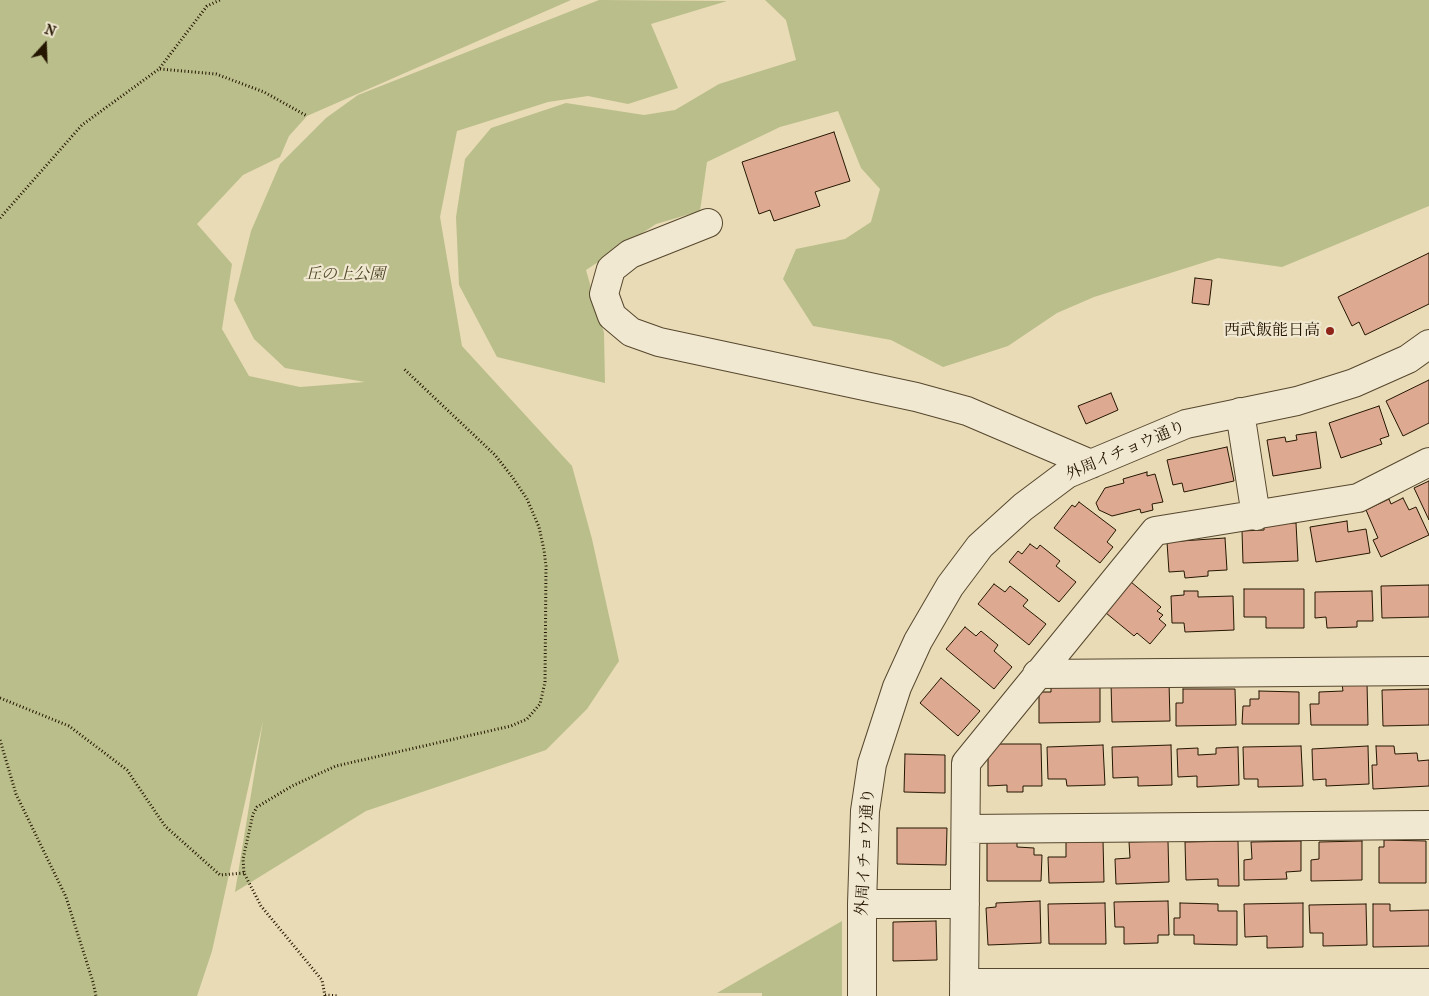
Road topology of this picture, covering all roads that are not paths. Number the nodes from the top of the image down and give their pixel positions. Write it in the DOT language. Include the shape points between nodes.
graph roads {
  1 [pos="708,223"];
  2 [pos="1429,344"];
  3 [pos="1240,412"];
  4 [pos="1429,462"];
  5 [pos="1091,464"];
  6 [pos="1256,516"];
  7 [pos="1429,671"];
  8 [pos="1037,674"];
  9 [pos="1429,825"];
  10 [pos="966,829"];
  11 [pos="862,904"];
  12 [pos="965,904"];
  13 [pos="1429,983"];
  14 [pos="964,989"];
  15 [pos="862,996"];
  1 -- 5 [label="street" via="630,254 611,269 604,294 612,316 631,332 659,342 916,397 967,411"];
  2 -- 3 [label="street, 外周イチョウ通り" via="1408,359 1354,383 1297,401"];
  3 -- 5 [label="street, 外周イチョウ通り" via="1186,424"];
  3 -- 6 [label="street"];
  4 -- 6 [label="street" via="1358,498"];
  5 -- 11 [label="street, 外周イチョウ通り" via="1067,474 1023,507 980,546 950,586 918,641 897,687 872,764 864,810"];
  6 -- 8 [label="street" via="1155,531"];
  7 -- 8 [label="street"];
  8 -- 10 [label="street" via="966,763"];
  9 -- 10 [label="street"];
  10 -- 12 [label="street"];
  11 -- 12 [label="street"];
  11 -- 15 [label="street, 外周イチョウ通り"];
  12 -- 14 [label="street"];
  13 -- 14 [label="street"];
}
